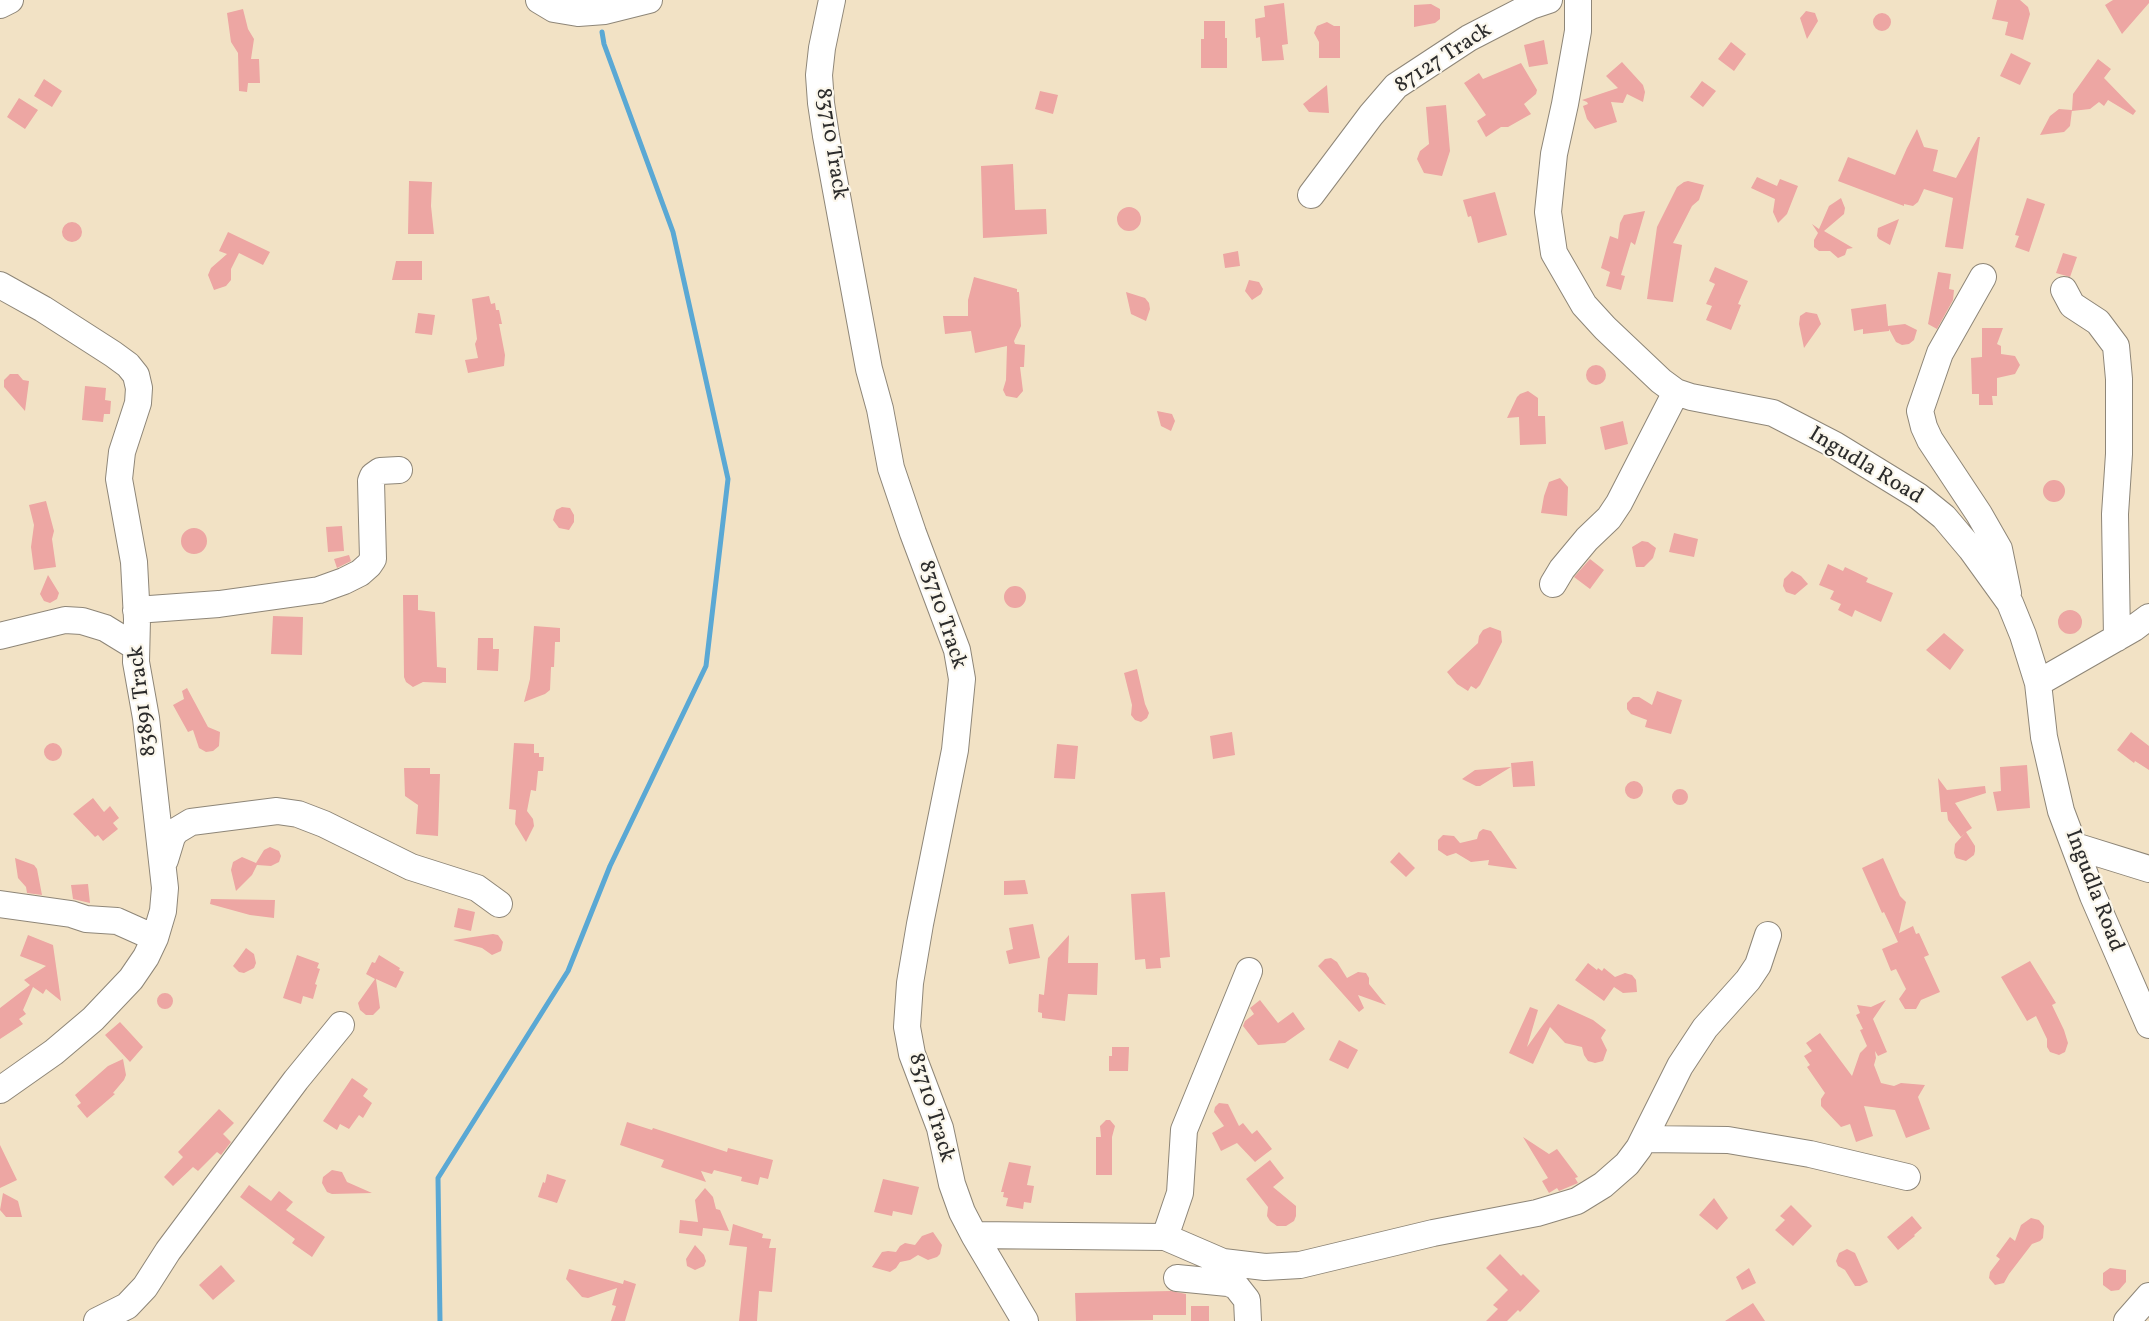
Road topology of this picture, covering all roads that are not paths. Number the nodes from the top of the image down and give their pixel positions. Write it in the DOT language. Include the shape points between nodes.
graph roads {
  1 [pos="9,0"];
  2 [pos="539,0"];
  3 [pos="649,0"];
  4 [pos="831,0"];
  5 [pos="1549,0"];
  6 [pos="1578,0"];
  7 [pos="0,5"];
  8 [pos="1311,195"];
  9 [pos="1983,277"];
  10 [pos="0,285"];
  11 [pos="2064,290"];
  12 [pos="1676,392"];
  13 [pos="399,470"];
  14 [pos="1553,584"];
  15 [pos="2010,603"];
  16 [pos="136,610"];
  17 [pos="2149,617"];
  18 [pos="0,636"];
  19 [pos="2117,638"];
  20 [pos="136,647"];
  21 [pos="2038,683"];
  22 [pos="2075,846"];
  23 [pos="164,867"];
  24 [pos="2149,869"];
  25 [pos="0,904"];
  26 [pos="499,904"];
  27 [pos="1768,935"];
  28 [pos="155,938"];
  29 [pos="1249,971"];
  30 [pos="341,1025"];
  31 [pos="2149,1025"];
  32 [pos="0,1090"];
  33 [pos="1644,1139"];
  34 [pos="1907,1177"];
  35 [pos="974,1236"];
  36 [pos="1165,1238"];
  37 [pos="1177,1278"];
  38 [pos="2149,1296"];
  39 [pos="2130,1320"];
  40 [pos="97,1321"];
  41 [pos="1025,1321"];
  42 [pos="1248,1321"];
  1 -- 7 [label="street"];
  2 -- 3 [label="street" via="554,9 578,13 605,12"];
  4 -- 35 [label="street, 83710 Track" via="819,75 821,103 869,369 891,468 957,650 962,679 955,750 920,924 907,1027 912,1054 940,1128 952,1184"];
  5 -- 8 [label="street, 87127 Track" via="1469,38 1396,86"];
  6 -- 12 [label="street, Ingudla Road" via="1578,31 1550,189 1548,212 1554,254 1584,305"];
  9 -- 15 [label="street" via="1940,353 1920,411 1930,440 1999,549"];
  10 -- 16 [label="street, 83891 Track" via="113,354 136,375 140,388 138,403 122,452 119,479 134,562"];
  11 -- 19 [label="street" via="2072,305 2098,322 2116,346"];
  12 -- 14 [label="street" via="1619,503"];
  12 -- 15 [label="street, Ingudla Road" via="1773,413 1910,491 1944,517"];
  13 -- 16 [label="street" via="380,471 371,481 373,559 360,573 319,590 219,604"];
  15 -- 21 [label="street, Ingudla Road"];
  16 -- 20 [label="street, 83891 Track"];
  17 -- 19 [label="street"];
  18 -- 20 [label="street" via="65,620 82,621 105,628"];
  19 -- 21 [label="street"];
  20 -- 23 [label="street, 83891 Track"];
  21 -- 22 [label="street, Ingudla Road" via="2053,779"];
  22 -- 24 [label="street"];
  22 -- 31 [label="street, Ingudla Road"];
  23 -- 26 [label="street" via="172,837 191,822 278,811 324,824 411,867 477,888"];
  23 -- 28 [label="street, 83891 Track" via="163,911"];
  25 -- 28 [label="street" via="117,921"];
  27 -- 33 [label="street" via="1758,965 1748,980 1705,1028 1680,1066"];
  28 -- 32 [label="street, 83891 Track" via="131,979 93,1019"];
  29 -- 36 [label="street" via="1184,1130 1180,1193"];
  30 -- 40 [label="street" via="296,1080 145,1287 127,1306"];
  33 -- 34 [label="street" via="1728,1140"];
  33 -- 36 [label="street" via="1619,1171 1577,1201 1537,1214 1433,1233 1300,1265 1265,1268 1223,1262"];
  35 -- 36 [label="street"];
  35 -- 41 [label="street, 83710 Track"];
  37 -- 42 [label="street" via="1236,1286 1247,1300"];
  38 -- 39 [label="street"];
}
